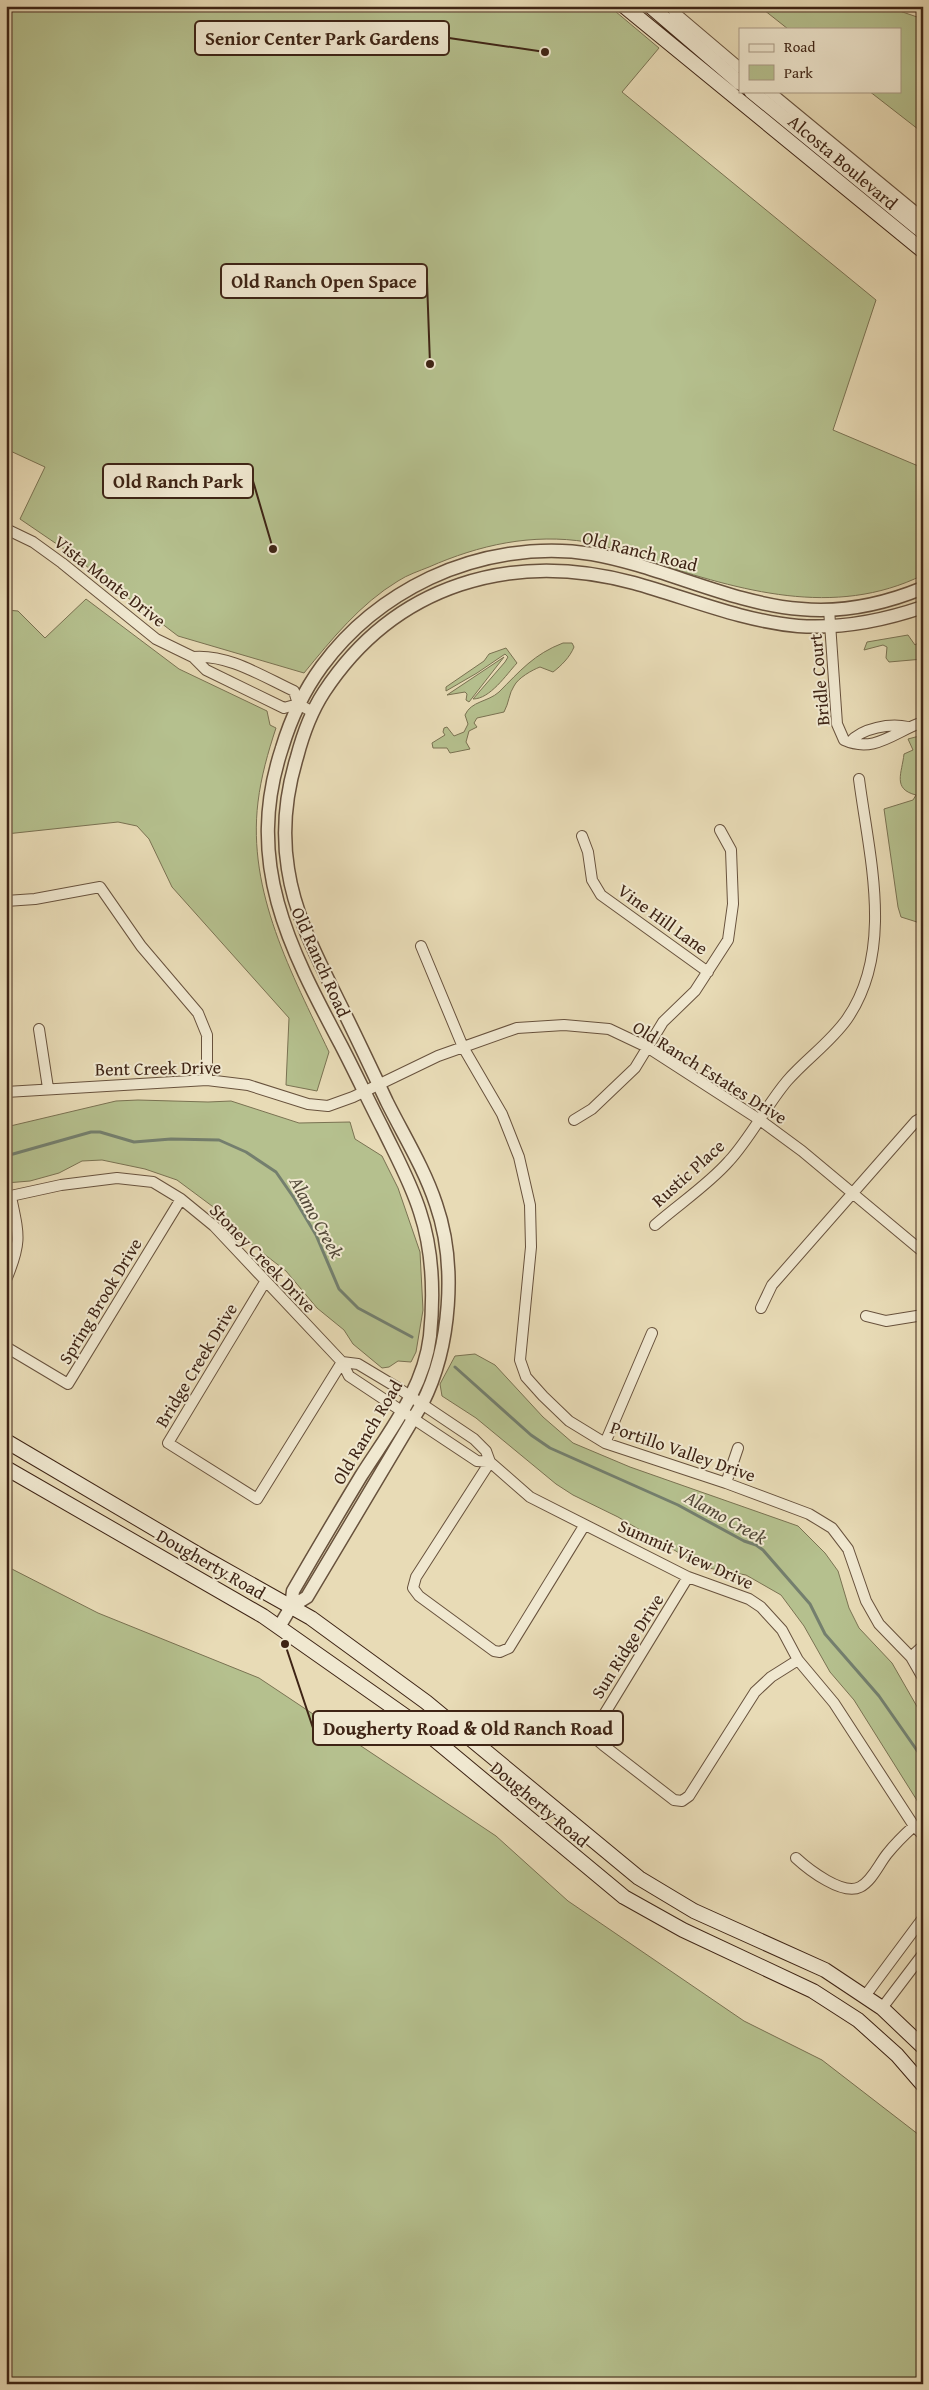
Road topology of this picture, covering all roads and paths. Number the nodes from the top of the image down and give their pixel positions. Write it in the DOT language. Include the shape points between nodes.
graph roads {
  1 [pos="624,6"];
  2 [pos="650,6"];
  3 [pos="673,13"];
  4 [pos="655,31"];
  5 [pos="739,67"];
  6 [pos="739,81"];
  7 [pos="751,92"];
  8 [pos="770,92"];
  9 [pos="923,218"];
  10 [pos="923,232"];
  11 [pos="923,251"];
  12 [pos="6,529"];
  13 [pos="923,588"];
  14 [pos="923,607"];
  15 [pos="829,609"];
  16 [pos="830,626"];
  17 [pos="193,657"];
  18 [pos="298,704"];
  19 [pos="314,712"];
  20 [pos="923,722"];
  21 [pos="858,779"];
  22 [pos="720,830"];
  23 [pos="582,836"];
  24 [pos="6,900"];
  25 [pos="421,946"];
  26 [pos="708,972"];
  27 [pos="39,1029"];
  28 [pos="463,1047"];
  29 [pos="646,1047"];
  30 [pos="207,1080"];
  31 [pos="379,1084"];
  32 [pos="48,1088"];
  33 [pos="6,1092"];
  34 [pos="364,1092"];
  35 [pos="923,1117"];
  36 [pos="574,1120"];
  37 [pos="760,1120"];
  38 [pos="852,1194"];
  39 [pos="9,1197"];
  40 [pos="181,1199"];
  41 [pos="655,1225"];
  42 [pos="923,1252"];
  43 [pos="6,1280"];
  44 [pos="266,1282"];
  45 [pos="761,1308"];
  46 [pos="923,1315"];
  47 [pos="866,1316"];
  48 [pos="652,1333"];
  49 [pos="6,1347"];
  50 [pos="342,1362"];
  51 [pos="410,1396"];
  52 [pos="422,1404"];
  53 [pos="402,1411"];
  54 [pos="414,1419"];
  55 [pos="6,1441"];
  56 [pos="605,1443"];
  57 [pos="738,1448"];
  58 [pos="490,1462"];
  59 [pos="6,1468"];
  60 [pos="726,1483"];
  61 [pos="584,1526"];
  62 [pos="688,1577"];
  63 [pos="291,1607"];
  64 [pos="279,1627"];
  65 [pos="923,1646"];
  66 [pos="911,1656"];
  67 [pos="798,1660"];
  68 [pos="923,1678"];
  69 [pos="914,1826"];
  70 [pos="923,1835"];
  71 [pos="796,1858"];
  72 [pos="923,1918"];
  73 [pos="923,1954"];
  74 [pos="865,1996"];
  75 [pos="882,2008"];
  76 [pos="923,2047"];
  77 [pos="923,2085"];
  1 -- 4 [label="main road, Alcosta Boulevard"];
  2 -- 3 [label="main road"];
  3 -- 4 [label="street"];
  3 -- 5 [label="street"];
  3 -- 6 [label="main road"];
  4 -- 11 [label="main road, Alcosta Boulevard"];
  7 -- 10 [label="main road, Alcosta Boulevard"];
  8 -- 9 [label="street, Alcosta Boulevard"];
  12 -- 17 [label="street, Vista Monte Drive" via="33,542 62,563 156,639"];
  13 -- 15 [label="street, Old Ranch Road" via="887,601"];
  14 -- 16 [label="street, Old Ranch Road" via="870,623"];
  15 -- 16 [label="street, Bridle Court"];
  15 -- 18 [label="street, Old Ranch Road" via="800,610 755,601 591,554 546,551 493,556 454,567 410,588 373,613 336,647"];
  16 -- 19 [label="street, Old Ranch Road" via="795,626 749,618 633,582 585,571 543,569 494,575 460,584 418,603 375,632 344,665 323,693"];
  16 -- 20 [label="street, Bridle Court" via="837,724 841,737 859,746 894,737"];
  17 -- 18 [label="street, Vista Monte Drive" via="206,670 284,708"];
  17 -- 18 [label="street, Vista Monte Drive" via="211,656 245,668 294,691"];
  18 -- 19 [label="street, Vista Monte Drive"];
  18 -- 34 [label="street, Old Ranch Road" via="272,778 267,826 270,868 278,911 292,950"];
  19 -- 31 [label="street, Old Ranch Road" via="304,730 289,784 285,828 287,867 308,940"];
  21 -- 37 [label="street, Rustic Place" via="876,907 874,944 865,984 848,1018 821,1050 787,1081"];
  22 -- 26 [label="street" via="731,850 733,904 728,940"];
  23 -- 26 [label="street, Vine Hill Lane" via="592,880 601,895"];
  24 -- 30 [label="street" via="34,899 100,887 141,946 198,1013 207,1035"];
  25 -- 28 [label="street, Portillo Valley Drive"];
  26 -- 29 [label="street"];
  27 -- 32 [label="street"];
  28 -- 29 [label="street, Old Ranch Estates Drive" via="517,1028 564,1025 609,1029"];
  28 -- 31 [label="street, Old Ranch Estates Drive"];
  28 -- 56 [label="street, Portillo Valley Drive" via="502,1114 519,1157 530,1205 531,1247 520,1360 526,1377 569,1421"];
  29 -- 36 [label="street" via="635,1068 592,1109"];
  29 -- 37 [label="street, Old Ranch Estates Drive"];
  30 -- 32 [label="street, Bent Creek Drive"];
  30 -- 34 [label="street, Bent Creek Drive" via="248,1085 308,1104 328,1106"];
  31 -- 34 [label="street, Old Ranch Estates Drive"];
  31 -- 52 [label="street, Old Ranch Road" via="418,1159 434,1198 447,1254 448,1307 443,1345"];
  32 -- 33 [label="street, Bent Creek Drive"];
  34 -- 51 [label="street, Old Ranch Road" via="421,1214 430,1257 430,1340"];
  35 -- 38 [label="street"];
  37 -- 38 [label="street, Old Ranch Estates Drive"];
  37 -- 41 [label="street, Rustic Place" via="729,1161"];
  38 -- 42 [label="street, Old Ranch Estates Drive"];
  38 -- 45 [label="street" via="772,1285"];
  39 -- 40 [label="street, Stoney Creek Drive" via="61,1185 117,1178 153,1182"];
  39 -- 43 [label="street" via="19,1236 17,1255"];
  40 -- 44 [label="street, Stoney Creek Drive" via="214,1226"];
  40 -- 49 [label="street, Spring Brook Drive" via="68,1384"];
  44 -- 50 [label="street, Stoney Creek Drive"];
  44 -- 50 [label="street, Bridge Creek Drive" via="168,1443 257,1499"];
  46 -- 47 [label="street" via="886,1321"];
  48 -- 56 [label="street"];
  50 -- 51 [label="street" via="358,1364"];
  50 -- 53 [label="street, Stoney Creek Drive" via="349,1376"];
  51 -- 52 [label="street, Summit View Drive"];
  51 -- 53 [label="street, Old Ranch Road"];
  52 -- 54 [label="street, Old Ranch Road"];
  52 -- 58 [label="street, Summit View Drive" via="474,1439 486,1451"];
  53 -- 54 [label="street, Summit View Drive"];
  53 -- 63 [label="street, Old Ranch Road" via="293,1591"];
  54 -- 58 [label="street, Summit View Drive" via="477,1461"];
  54 -- 63 [label="street, Old Ranch Road" via="307,1597"];
  55 -- 63 [label="main road, Dougherty Road"];
  56 -- 60 [label="street, Portillo Valley Drive"];
  57 -- 60 [label="street"];
  58 -- 61 [label="street, Summit View Drive" via="530,1497"];
  58 -- 61 [label="street" via="416,1577 413,1588 419,1596 494,1651 509,1648"];
  59 -- 64 [label="main road, Dougherty Road"];
  60 -- 66 [label="street, Portillo Valley Drive" via="809,1514 832,1528 848,1548 866,1601 878,1624"];
  61 -- 62 [label="street, Summit View Drive"];
  62 -- 67 [label="street, Summit View Drive" via="750,1599 761,1607 782,1630"];
  62 -- 67 [label="street, Sun Ridge Drive" via="594,1731 596,1740 674,1800 682,1801 690,1796 755,1692"];
  63 -- 64 [label="street, Old Ranch Road"];
  63 -- 74 [label="main road, Dougherty Road" via="311,1618 426,1702 639,1878 694,1911 826,1970"];
  64 -- 77 [label="main road, Dougherty Road" via="411,1720 624,1897 683,1930 813,1991 858,2020 897,2055"];
  65 -- 66 [label="street"];
  66 -- 68 [label="street, Portillo Valley Drive"];
  67 -- 69 [label="street, Summit View Drive" via="834,1703"];
  69 -- 70 [label="street, Summit View Drive"];
  69 -- 71 [label="street" via="887,1854 866,1883 854,1890 845,1890 809,1870"];
  72 -- 74 [label="street"];
  73 -- 75 [label="street"];
  74 -- 75 [label="main road, Dougherty Road"];
  75 -- 76 [label="main road, Dougherty Road"];
}
